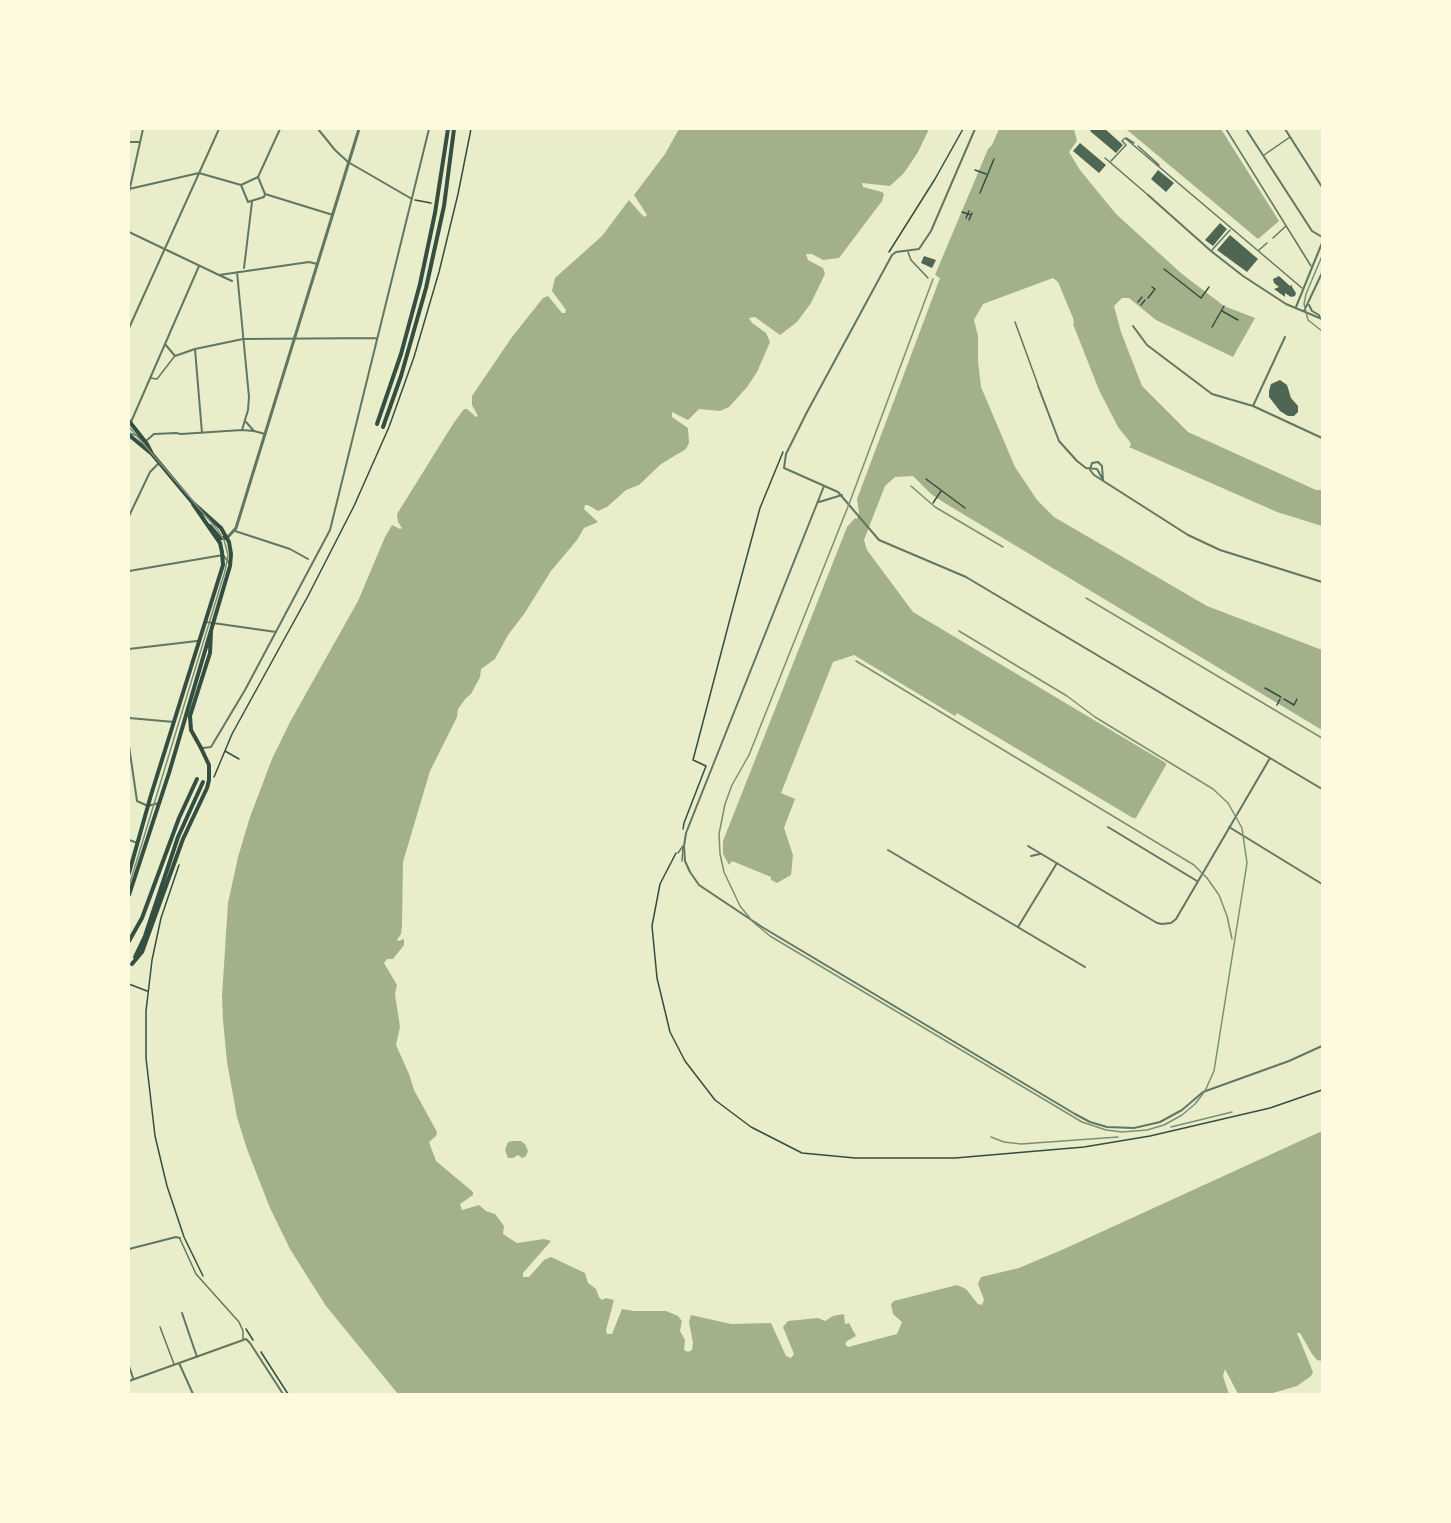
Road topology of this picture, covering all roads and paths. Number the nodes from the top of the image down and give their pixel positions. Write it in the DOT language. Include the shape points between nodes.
graph roads {
  1 [pos="143,129"];
  2 [pos="219,129"];
  3 [pos="280,129"];
  4 [pos="318,129"];
  5 [pos="359,129"];
  6 [pos="429,129"];
  7 [pos="448,129"];
  8 [pos="454,129"];
  9 [pos="471,129"];
  10 [pos="975,129"];
  11 [pos="1226,129"];
  12 [pos="1246,129"];
  13 [pos="1285,129"];
  14 [pos="1290,137"];
  15 [pos="1125,138"];
  16 [pos="140,141"];
  17 [pos="129,142"];
  18 [pos="1134,143"];
  19 [pos="1138,146"];
  20 [pos="1263,155"];
  21 [pos="1105,158"];
  22 [pos="994,159"];
  23 [pos="348,162"];
  24 [pos="1110,162"];
  25 [pos="1159,166"];
  26 [pos="975,170"];
  27 [pos="199,173"];
  28 [pos="987,175"];
  29 [pos="258,177"];
  30 [pos="241,185"];
  31 [pos="1322,187"];
  32 [pos="129,190"];
  33 [pos="980,193"];
  34 [pos="265,194"];
  35 [pos="1148,195"];
  36 [pos="412,199"];
  37 [pos="252,202"];
  38 [pos="427,202"];
  39 [pos="456,204"];
  40 [pos="449,206"];
  41 [pos="962,212"];
  42 [pos="970,213"];
  43 [pos="333,215"];
  44 [pos="966,218"];
  45 [pos="969,220"];
  46 [pos="1287,226"];
  47 [pos="1230,230"];
  48 [pos="129,232"];
  49 [pos="1322,237"];
  50 [pos="1273,238"];
  51 [pos="1268,243"];
  52 [pos="1322,243"];
  53 [pos="165,248"];
  54 [pos="908,251"];
  55 [pos="1211,251"];
  56 [pos="1259,251"];
  57 [pos="317,264"];
  58 [pos="199,266"];
  59 [pos="1312,267"];
  60 [pos="1164,269"];
  61 [pos="244,270"];
  62 [pos="237,272"];
  63 [pos="1322,273"];
  64 [pos="219,274"];
  65 [pos="928,278"];
  66 [pos="232,281"];
  67 [pos="1152,287"];
  68 [pos="1209,288"];
  69 [pos="1303,288"];
  70 [pos="1142,297"];
  71 [pos="1310,300"];
  72 [pos="1138,302"];
  73 [pos="1141,305"];
  74 [pos="1224,306"];
  75 [pos="1296,307"];
  76 [pos="1221,311"];
  77 [pos="1301,311"];
  78 [pos="1321,318"];
  79 [pos="1238,320"];
  80 [pos="1014,322"];
  81 [pos="1133,326"];
  82 [pos="1212,327"];
  83 [pos="129,328"];
  84 [pos="294,337"];
  85 [pos="1285,337"];
  86 [pos="377,338"];
  87 [pos="243,339"];
  88 [pos="165,344"];
  89 [pos="195,350"];
  90 [pos="175,356"];
  91 [pos="150,378"];
  92 [pos="1038,386"];
  93 [pos="1253,406"];
  94 [pos="135,410"];
  95 [pos="129,414"];
  96 [pos="130,422"];
  97 [pos="245,422"];
  98 [pos="377,424"];
  99 [pos="383,427"];
  100 [pos="242,430"];
  101 [pos="254,430"];
  102 [pos="202,433"];
  103 [pos="129,434"];
  104 [pos="265,434"];
  105 [pos="1322,438"];
  106 [pos="146,443"];
  107 [pos="152,454"];
  108 [pos="159,463"];
  109 [pos="776,466"];
  110 [pos="1090,468"];
  111 [pos="926,479"];
  112 [pos="1103,480"];
  113 [pos="824,486"];
  114 [pos="942,490"];
  115 [pos="842,495"];
  116 [pos="192,502"];
  117 [pos="817,502"];
  118 [pos="933,503"];
  119 [pos="965,508"];
  120 [pos="129,516"];
  121 [pos="207,525"];
  122 [pos="235,531"];
  123 [pos="227,538"];
  124 [pos="221,547"];
  125 [pos="223,555"];
  126 [pos="308,559"];
  127 [pos="230,566"];
  128 [pos="129,571"];
  129 [pos="1322,582"];
  130 [pos="206,622"];
  131 [pos="213,622"];
  132 [pos="211,629"];
  133 [pos="276,632"];
  134 [pos="200,642"];
  135 [pos="129,649"];
  136 [pos="1265,688"];
  137 [pos="1282,698"];
  138 [pos="1297,699"];
  139 [pos="1276,705"];
  140 [pos="129,718"];
  141 [pos="175,723"];
  142 [pos="129,746"];
  143 [pos="201,748"];
  144 [pos="225,751"];
  145 [pos="1270,758"];
  146 [pos="239,759"];
  147 [pos="131,775"];
  148 [pos="197,779"];
  149 [pos="203,782"];
  150 [pos="211,784"];
  151 [pos="1322,789"];
  152 [pos="159,803"];
  153 [pos="148,807"];
  154 [pos="1108,827"];
  155 [pos="1228,827"];
  156 [pos="683,831"];
  157 [pos="129,840"];
  158 [pos="147,840"];
  159 [pos="138,843"];
  160 [pos="684,844"];
  161 [pos="680,846"];
  162 [pos="1028,846"];
  163 [pos="888,849"];
  164 [pos="678,853"];
  165 [pos="1041,854"];
  166 [pos="1031,856"];
  167 [pos="181,859"];
  168 [pos="682,861"];
  169 [pos="1057,863"];
  170 [pos="129,873"];
  171 [pos="1197,881"];
  172 [pos="1322,884"];
  173 [pos="129,895"];
  174 [pos="1018,927"];
  175 [pos="129,941"];
  176 [pos="130,966"];
  177 [pos="1085,967"];
  178 [pos="129,984"];
  179 [pos="148,991"];
  180 [pos="1322,1046"];
  181 [pos="1322,1090"];
  182 [pos="180,1238"];
  183 [pos="129,1250"];
  184 [pos="202,1282"];
  185 [pos="182,1313"];
  186 [pos="160,1327"];
  187 [pos="243,1340"];
  188 [pos="258,1348"];
  189 [pos="197,1357"];
  190 [pos="179,1363"];
  191 [pos="174,1365"];
  192 [pos="129,1366"];
  193 [pos="133,1378"];
  194 [pos="129,1381"];
  195 [pos="193,1394"];
  196 [pos="283,1394"];
  197 [pos="288,1394"];
  1 -- 16 [label="street"];
  2 -- 27 [label="street"];
  3 -- 29 [label="street"];
  4 -- 23 [label="street"];
  5 -- 23 [label="street"];
  6 -- 36 [label="street"];
  7 -- 98 [label="main road" via="417,295"];
  8 -- 99 [label="main road" via="444,206 426,288"];
  9 -- 39 [label="path"];
  10 -- 54 [label="street" via="932,231 921,248"];
  11 -- 46 [label="street"];
  12 -- 20 [label="street"];
  13 -- 14 [label="street"];
  14 -- 20 [label="street"];
  14 -- 31 [label="street"];
  15 -- 18 [label="street"];
  15 -- 24 [label="street" via="1122,141 1126,145"];
  15 -- 25 [label="street"];
  16 -- 17 [label="street"];
  16 -- 32 [label="street"];
  19 -- 25 [label="street"];
  20 -- 49 [label="street" via="1312,231"];
  21 -- 24 [label="street"];
  22 -- 28 [label="path"];
  23 -- 36 [label="street"];
  23 -- 43 [label="street"];
  24 -- 35 [label="street"];
  25 -- 56 [label="street"];
  26 -- 28 [label="path"];
  27 -- 30 [label="street"];
  27 -- 32 [label="street"];
  27 -- 53 [label="street"];
  28 -- 33 [label="path"];
  29 -- 30 [label="street"];
  29 -- 34 [label="street"];
  30 -- 37 [label="street" via="248,202"];
  34 -- 37 [label="street"];
  34 -- 43 [label="street"];
  35 -- 55 [label="street"];
  36 -- 38 [label="path"];
  36 -- 86 [label="street"];
  37 -- 61 [label="street"];
  39 -- 40 [label="path"];
  39 -- 144 [label="path" via="414,357 386,434 350,516"];
  41 -- 42 [label="path"];
  42 -- 44 [label="path"];
  42 -- 45 [label="path"];
  43 -- 57 [label="street"];
  46 -- 50 [label="street"];
  46 -- 59 [label="street"];
  47 -- 55 [label="street"];
  48 -- 53 [label="street"];
  51 -- 56 [label="street"];
  52 -- 59 [label="street"];
  53 -- 58 [label="street"];
  53 -- 83 [label="street"];
  54 -- 65 [label="street"];
  54 -- 113 [label="street" via="892,255 784,458 787,471"];
  55 -- 75 [label="street" via="1243,276"];
  56 -- 69 [label="street"];
  57 -- 61 [label="street"];
  57 -- 84 [label="street"];
  58 -- 64 [label="street"];
  58 -- 88 [label="street"];
  59 -- 69 [label="street"];
  60 -- 68 [label="path" via="1201,298"];
  61 -- 62 [label="street"];
  62 -- 64 [label="street"];
  62 -- 87 [label="street"];
  63 -- 71 [label="street"];
  64 -- 66 [label="street"];
  67 -- 73 [label="path" via="1155,290"];
  69 -- 75 [label="street"];
  70 -- 72 [label="path"];
  71 -- 77 [label="street"];
  71 -- 78 [label="street" via="1311,309"];
  74 -- 76 [label="path"];
  75 -- 77 [label="street"];
  76 -- 79 [label="path"];
  76 -- 82 [label="path"];
  77 -- 78 [label="street"];
  80 -- 92 [label="street"];
  81 -- 93 [label="street" via="1147,345 1212,394"];
  84 -- 86 [label="street"];
  84 -- 87 [label="street"];
  84 -- 104 [label="street"];
  85 -- 93 [label="street"];
  86 -- 133 [label="street" via="330,530"];
  87 -- 89 [label="street"];
  87 -- 97 [label="street" via="249,398"];
  88 -- 90 [label="street"];
  88 -- 91 [label="street"];
  89 -- 90 [label="street"];
  89 -- 102 [label="street"];
  90 -- 91 [label="street" via="157,379"];
  91 -- 94 [label="street"];
  92 -- 110 [label="street" via="1059,441 1077,461"];
  93 -- 105 [label="street"];
  94 -- 95 [label="street"];
  94 -- 96 [label="street"];
  96 -- 106 [label="main road"];
  97 -- 100 [label="street"];
  97 -- 101 [label="street"];
  100 -- 101 [label="street"];
  100 -- 102 [label="street"];
  101 -- 104 [label="street"];
  102 -- 106 [label="street" via="154,434"];
  103 -- 106 [label="street"];
  103 -- 107 [label="main road"];
  104 -- 122 [label="street"];
  106 -- 107 [label="main road"];
  107 -- 108 [label="main road"];
  108 -- 116 [label="main road"];
  108 -- 120 [label="street" via="150,472"];
  109 -- 156 [label="path" via="754,528 693,760 706,766"];
  110 -- 112 [label="street"];
  110 -- 112 [label="street" via="1097,469"];
  110 -- 112 [label="street" via="1092,463 1099,463"];
  111 -- 114 [label="path"];
  112 -- 129 [label="street" via="1220,550"];
  113 -- 115 [label="street"];
  113 -- 117 [label="street"];
  114 -- 118 [label="path"];
  114 -- 119 [label="path"];
  115 -- 117 [label="street"];
  115 -- 145 [label="street" via="883,543 966,578"];
  116 -- 121 [label="main road"];
  116 -- 123 [label="main road"];
  117 -- 160 [label="street"];
  121 -- 123 [label="main road" via="222,539"];
  121 -- 124 [label="main road"];
  122 -- 123 [label="street"];
  122 -- 126 [label="street"];
  123 -- 124 [label="main road"];
  123 -- 127 [label="main road"];
  124 -- 125 [label="main road"];
  125 -- 127 [label="street"];
  125 -- 128 [label="street"];
  125 -- 130 [label="main road"];
  127 -- 131 [label="main road"];
  130 -- 131 [label="street"];
  130 -- 134 [label="main road"];
  131 -- 132 [label="main road"];
  131 -- 133 [label="street"];
  132 -- 143 [label="main road" via="209,656 190,716 191,730"];
  132 -- 152 [label="main road"];
  133 -- 143 [label="street" via="213,744"];
  134 -- 135 [label="street"];
  134 -- 141 [label="main road"];
  136 -- 137 [label="path"];
  137 -- 138 [label="path" via="1294,705"];
  137 -- 139 [label="path"];
  140 -- 141 [label="street"];
  141 -- 153 [label="main road"];
  142 -- 147 [label="street"];
  143 -- 176 [label="main road" via="209,765 207,788 188,826 142,952"];
  144 -- 146 [label="path"];
  144 -- 150 [label="path"];
  145 -- 151 [label="street"];
  145 -- 155 [label="street"];
  147 -- 153 [label="street" via="135,798"];
  148 -- 175 [label="main road" via="175,826 142,918"];
  149 -- 176 [label="main road"];
  152 -- 153 [label="street"];
  152 -- 158 [label="main road"];
  153 -- 159 [label="main road"];
  154 -- 171 [label="street"];
  155 -- 171 [label="street"];
  155 -- 172 [label="street"];
  157 -- 159 [label="street"];
  158 -- 159 [label="main road"];
  158 -- 173 [label="main road"];
  159 -- 170 [label="main road"];
  160 -- 164 [label="street"];
  160 -- 168 [label="street"];
  160 -- 180 [label="street" via="687,867 701,887 1082,1118 1099,1124 1117,1128 1155,1124 1178,1113 1201,1092"];
  161 -- 181 [label="path" via="660,884 652,927 657,978 670,1032 684,1061 715,1100 751,1127 802,1153 855,1158 935,1158 1084,1147 1270,1108"];
  162 -- 165 [label="street"];
  163 -- 174 [label="street"];
  165 -- 166 [label="street"];
  165 -- 169 [label="street"];
  167 -- 179 [label="path" via="156,938"];
  169 -- 171 [label="street" via="1162,924 1176,919"];
  169 -- 174 [label="street"];
  174 -- 177 [label="street"];
  178 -- 179 [label="path"];
  179 -- 184 [label="path" via="146,1058 155,1136 173,1207 203,1276"];
  182 -- 183 [label="street"];
  182 -- 184 [label="street"];
  184 -- 187 [label="street" via="239,1322"];
  185 -- 189 [label="street"];
  186 -- 191 [label="street"];
  187 -- 189 [label="street"];
  187 -- 196 [label="street" via="250,1343"];
  188 -- 197 [label="path"];
  189 -- 190 [label="street"];
  190 -- 191 [label="street"];
  190 -- 195 [label="street"];
  191 -- 193 [label="street"];
  192 -- 193 [label="street"];
  193 -- 194 [label="street"];
}
